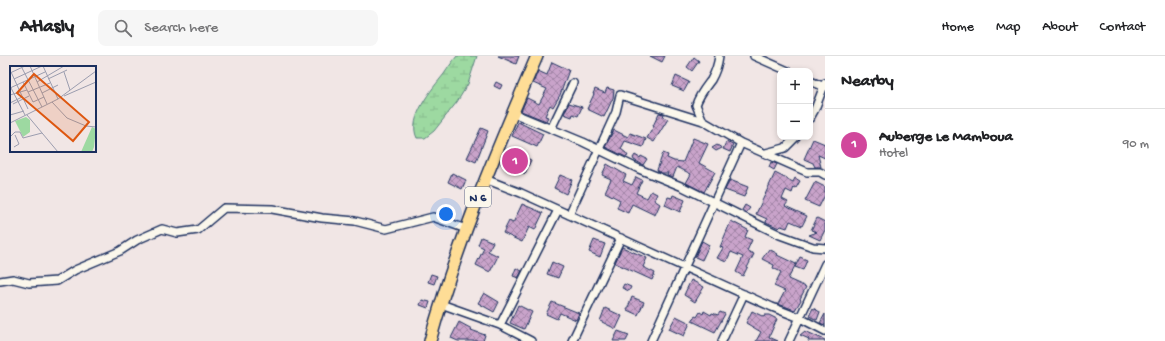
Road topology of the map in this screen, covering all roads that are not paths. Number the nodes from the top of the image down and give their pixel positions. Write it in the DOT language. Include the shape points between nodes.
graph roads {
  1 [pos="537,56"];
  2 [pos="719,56"];
  3 [pos="754,56"];
  4 [pos="781,68"];
  5 [pos="813,82"];
  6 [pos="573,83"];
  7 [pos="824,86"];
  8 [pos="813,113"];
  9 [pos="513,114"];
  10 [pos="703,121"];
  11 [pos="551,129"];
  12 [pos="793,140"];
  13 [pos="741,143"];
  14 [pos="599,150"];
  15 [pos="766,153"];
  16 [pos="825,175"];
  17 [pos="485,179"];
  18 [pos="714,202"];
  19 [pos="558,210"];
  20 [pos="569,215"];
  21 [pos="466,229"];
  22 [pos="621,238"];
  23 [pos="825,248"];
  24 [pos="825,264"];
  25 [pos="684,267"];
  26 [pos="0,281"];
  27 [pos="744,294"];
  28 [pos="441,304"];
  29 [pos="800,318"];
  30 [pos="500,325"];
  31 [pos="825,331"];
  32 [pos="430,341"];
  33 [pos="531,341"];
  34 [pos="572,341"];
  35 [pos="651,341"];
  36 [pos="722,341"];
  37 [pos="789,341"];
  1 -- 9 [label="main road, N 6"];
  2 -- 10 [label="street" via="712,79 702,91 696,105"];
  3 -- 4 [label="street"];
  5 -- 7 [label="street"];
  6 -- 11 [label="street"];
  7 -- 8 [label="street"];
  9 -- 11 [label="street"];
  9 -- 17 [label="main road, N 6"];
  10 -- 13 [label="street"];
  10 -- 14 [label="street" via="620,94 616,112"];
  11 -- 14 [label="street"];
  12 -- 15 [label="street" via="785,148"];
  13 -- 15 [label="street"];
  13 -- 18 [label="street"];
  14 -- 18 [label="street"];
  14 -- 20 [label="street"];
  15 -- 16 [label="street" via="807,172 820,172"];
  17 -- 19 [label="street"];
  17 -- 21 [label="main road, N 6"];
  18 -- 23 [label="street" via="780,235 813,247"];
  18 -- 25 [label="street"];
  19 -- 20 [label="street"];
  19 -- 30 [label="street"];
  20 -- 22 [label="street"];
  21 -- 26 [label="street" via="433,216 386,229 355,221 272,209 224,208 198,230 177,233 162,229 57,281"];
  21 -- 28 [label="main road, N 6"];
  22 -- 25 [label="street"];
  22 -- 34 [label="street"];
  24 -- 29 [label="street"];
  25 -- 27 [label="street"];
  25 -- 35 [label="street"];
  27 -- 29 [label="street"];
  27 -- 36 [label="street"];
  28 -- 30 [label="street"];
  28 -- 32 [label="main road, N 6"];
  29 -- 31 [label="street"];
  29 -- 37 [label="street"];
  30 -- 33 [label="street"];
}
